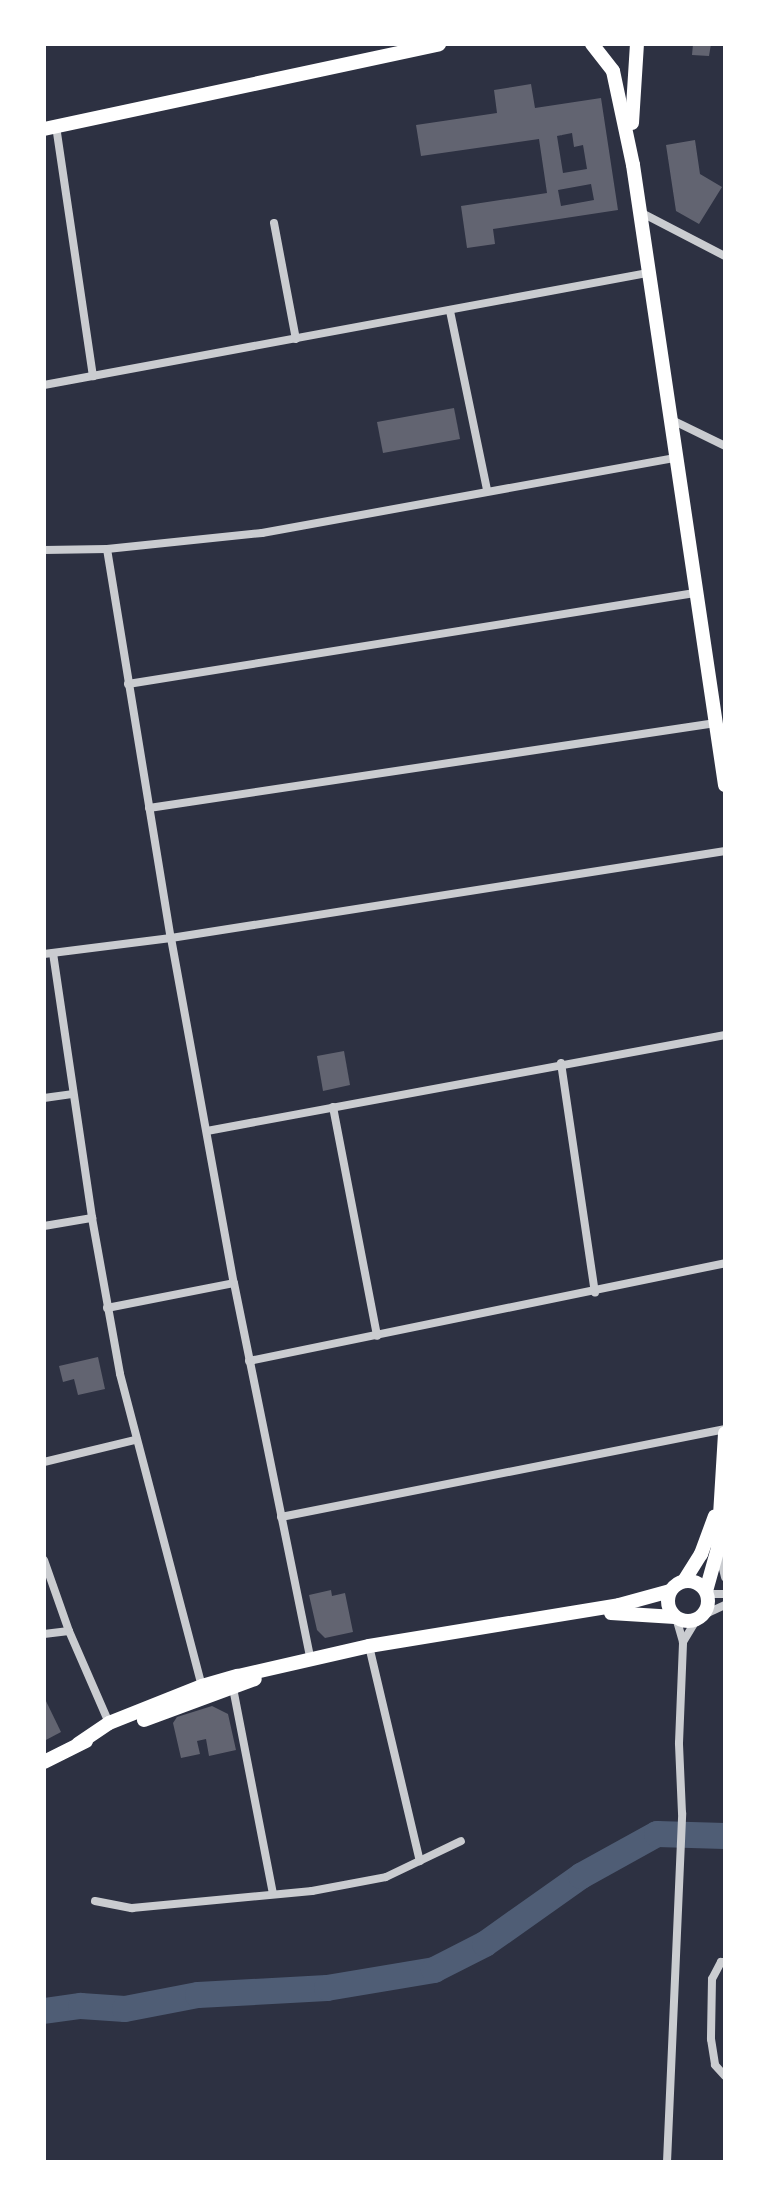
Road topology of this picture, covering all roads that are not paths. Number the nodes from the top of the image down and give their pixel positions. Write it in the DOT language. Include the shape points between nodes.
graph roads {
  1 [pos="439,44"];
  2 [pos="592,44"];
  3 [pos="637,44"];
  4 [pos="50,127"];
  5 [pos="633,165"];
  6 [pos="639,212"];
  7 [pos="274,223"];
  8 [pos="725,256"];
  9 [pos="647,273"];
  10 [pos="450,311"];
  11 [pos="296,339"];
  12 [pos="93,376"];
  13 [pos="44,385"];
  14 [pos="670,419"];
  15 [pos="725,446"];
  16 [pos="675,458"];
  17 [pos="487,490"];
  18 [pos="107,549"];
  19 [pos="44,550"];
  20 [pos="695,593"];
  21 [pos="128,684"];
  22 [pos="716,723"];
  23 [pos="725,785"];
  24 [pos="149,808"];
  25 [pos="725,851"];
  26 [pos="171,938"];
  27 [pos="48,953"];
  28 [pos="725,1035"];
  29 [pos="561,1063"];
  30 [pos="72,1094"];
  31 [pos="44,1098"];
  32 [pos="333,1107"];
  33 [pos="207,1131"];
  34 [pos="92,1218"];
  35 [pos="44,1226"];
  36 [pos="725,1263"];
  37 [pos="234,1283"];
  38 [pos="595,1292"];
  39 [pos="107,1308"];
  40 [pos="377,1336"];
  41 [pos="249,1361"];
  42 [pos="725,1431"];
  43 [pos="135,1440"];
  44 [pos="44,1462"];
  45 [pos="718,1508"];
  46 [pos="281,1517"];
  47 [pos="718,1544"];
  48 [pos="44,1560"];
  49 [pos="725,1577"];
  50 [pos="684,1581"];
  51 [pos="670,1591"];
  52 [pos="706,1593"];
  53 [pos="725,1594"];
  54 [pos="725,1605"];
  55 [pos="558,1613"];
  56 [pos="676,1617"];
  57 [pos="699,1618"];
  58 [pos="69,1631"];
  59 [pos="44,1634"];
  60 [pos="683,1642"];
  61 [pos="369,1646"];
  62 [pos="311,1662"];
  63 [pos="277,1669"];
  64 [pos="202,1686"];
  65 [pos="233,1688"];
  66 [pos="109,1723"];
  67 [pos="78,1744"];
  68 [pos="44,1762"];
  69 [pos="461,1841"];
  70 [pos="420,1861"];
  71 [pos="273,1893"];
  72 [pos="95,1901"];
  73 [pos="725,1962"];
  74 [pos="725,2076"];
  75 [pos="667,2162"];
  1 -- 4 [label="main road"];
  2 -- 5 [label="main road" via="613,71"];
  3 -- 5 [label="main road"];
  4 -- 12 [label="street"];
  5 -- 6 [label="main road"];
  6 -- 8 [label="street"];
  6 -- 9 [label="main road"];
  7 -- 11 [label="street"];
  9 -- 10 [label="street"];
  9 -- 14 [label="main road"];
  10 -- 11 [label="street"];
  10 -- 17 [label="street"];
  11 -- 12 [label="street"];
  12 -- 13 [label="street"];
  14 -- 15 [label="street"];
  14 -- 16 [label="main road"];
  16 -- 17 [label="street"];
  16 -- 20 [label="main road"];
  17 -- 18 [label="street" via="262,533"];
  18 -- 19 [label="street"];
  18 -- 21 [label="street"];
  20 -- 21 [label="street"];
  20 -- 22 [label="main road"];
  21 -- 24 [label="street"];
  22 -- 23 [label="main road"];
  22 -- 24 [label="street"];
  24 -- 26 [label="street"];
  25 -- 26 [label="street"];
  26 -- 27 [label="street"];
  26 -- 33 [label="street"];
  27 -- 30 [label="street"];
  28 -- 29 [label="street"];
  29 -- 32 [label="street"];
  29 -- 38 [label="street"];
  30 -- 31 [label="street"];
  30 -- 34 [label="street"];
  32 -- 33 [label="street"];
  32 -- 40 [label="street"];
  33 -- 37 [label="street"];
  34 -- 35 [label="street"];
  34 -- 39 [label="street"];
  36 -- 38 [label="street"];
  37 -- 39 [label="street"];
  37 -- 41 [label="street"];
  38 -- 40 [label="street"];
  39 -- 43 [label="street"];
  40 -- 41 [label="street"];
  41 -- 46 [label="street"];
  42 -- 45 [label="main road"];
  42 -- 46 [label="street"];
  43 -- 44 [label="street"];
  43 -- 64 [label="street"];
  45 -- 47 [label="main road"];
  45 -- 50 [label="main road" via="701,1554"];
  46 -- 62 [label="street"];
  47 -- 49 [label="street"];
  47 -- 52 [label="main road"];
  48 -- 58 [label="street"];
  50 -- 51 [label="main road"];
  50 -- 52 [label="main road" via="697,1582"];
  51 -- 55 [label="main road"];
  51 -- 56 [label="main road" via="668,1605"];
  52 -- 53 [label="street"];
  52 -- 57 [label="main road" via="707,1606"];
  54 -- 57 [label="street"];
  55 -- 56 [label="main road"];
  55 -- 61 [label="main road"];
  56 -- 57 [label="main road"];
  56 -- 60 [label="street"];
  57 -- 60 [label="street"];
  58 -- 59 [label="street"];
  58 -- 66 [label="street"];
  60 -- 75 [label="street" via="681,1846"];
  61 -- 62 [label="main road"];
  61 -- 70 [label="street"];
  62 -- 63 [label="main road"];
  63 -- 64 [label="main road"];
  63 -- 65 [label="main road"];
  64 -- 66 [label="main road"];
  65 -- 67 [label="main road"];
  65 -- 71 [label="street"];
  66 -- 67 [label="main road"];
  67 -- 68 [label="main road"];
  69 -- 70 [label="street"];
  70 -- 71 [label="street" via="386,1877"];
  71 -- 72 [label="street" via="132,1908"];
  73 -- 74 [label="street" via="712,1979 711,2039 715,2065"];
}
